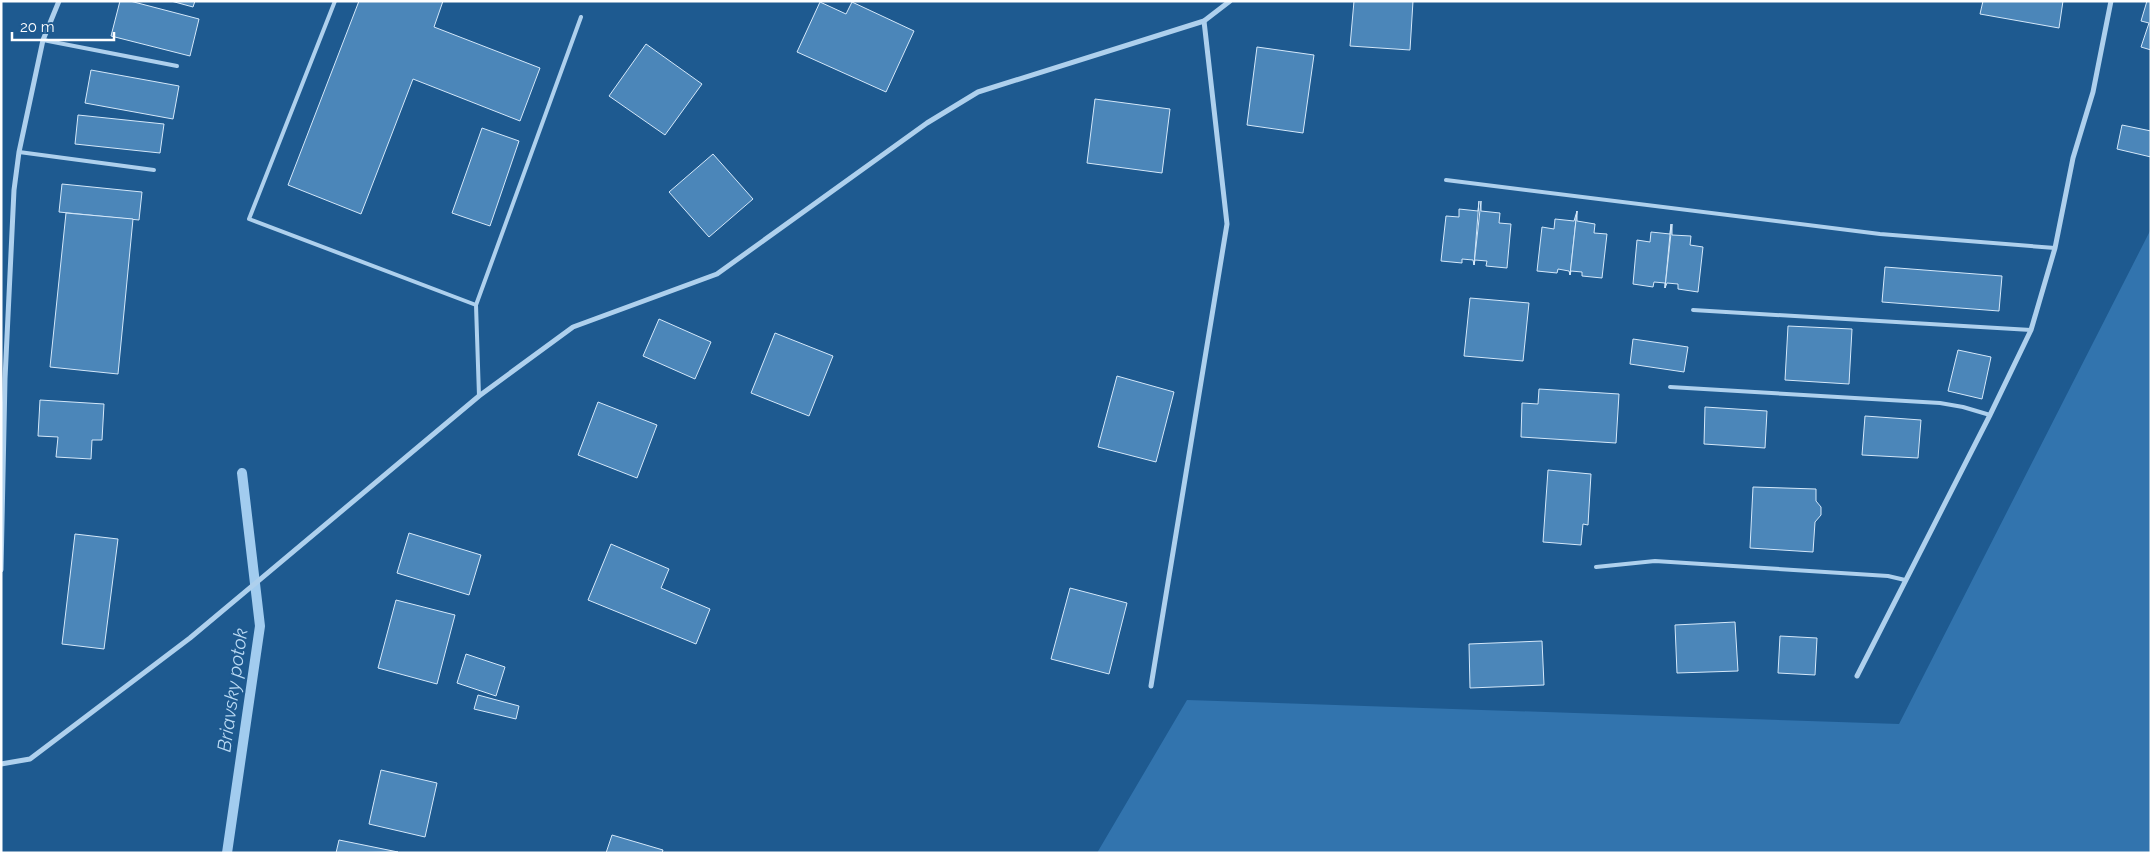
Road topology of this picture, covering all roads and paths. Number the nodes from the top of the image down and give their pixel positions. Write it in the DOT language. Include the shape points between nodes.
graph roads {
  1 [pos="59,1"];
  2 [pos="335,1"];
  3 [pos="1230,1"];
  4 [pos="2111,1"];
  5 [pos="581,17"];
  6 [pos="1204,21"];
  7 [pos="43,40"];
  8 [pos="177,66"];
  9 [pos="19,152"];
  10 [pos="154,170"];
  11 [pos="1446,180"];
  12 [pos="2055,248"];
  13 [pos="476,305"];
  14 [pos="1693,310"];
  15 [pos="2031,330"];
  16 [pos="3,378"];
  17 [pos="1670,387"];
  18 [pos="479,396"];
  19 [pos="1990,415"];
  20 [pos="1596,567"];
  21 [pos="1,570"];
  22 [pos="1905,580"];
  23 [pos="1857,676"];
  24 [pos="1151,686"];
  25 [pos="1,764"];
  1 -- 7 [label="street"];
  2 -- 13 [label="lane" via="249,219"];
  3 -- 6 [label="street"];
  4 -- 12 [label="street" via="2093,92 2073,158"];
  5 -- 13 [label="lane"];
  6 -- 18 [label="street" via="978,92 927,123 717,274 573,327"];
  6 -- 24 [label="street" via="1227,224"];
  7 -- 8 [label="lane"];
  7 -- 9 [label="street"];
  9 -- 10 [label="lane"];
  9 -- 16 [label="street"];
  11 -- 12 [label="lane" via="1880,234"];
  12 -- 15 [label="street"];
  13 -- 18 [label="lane"];
  14 -- 15 [label="lane"];
  15 -- 19 [label="street"];
  16 -- 21 [label="street"];
  17 -- 19 [label="lane" via="1940,403"];
  18 -- 25 [label="street" via="190,638 30,759"];
  19 -- 22 [label="street"];
  20 -- 22 [label="lane" via="1655,561 1888,576"];
  22 -- 23 [label="street"];
}
